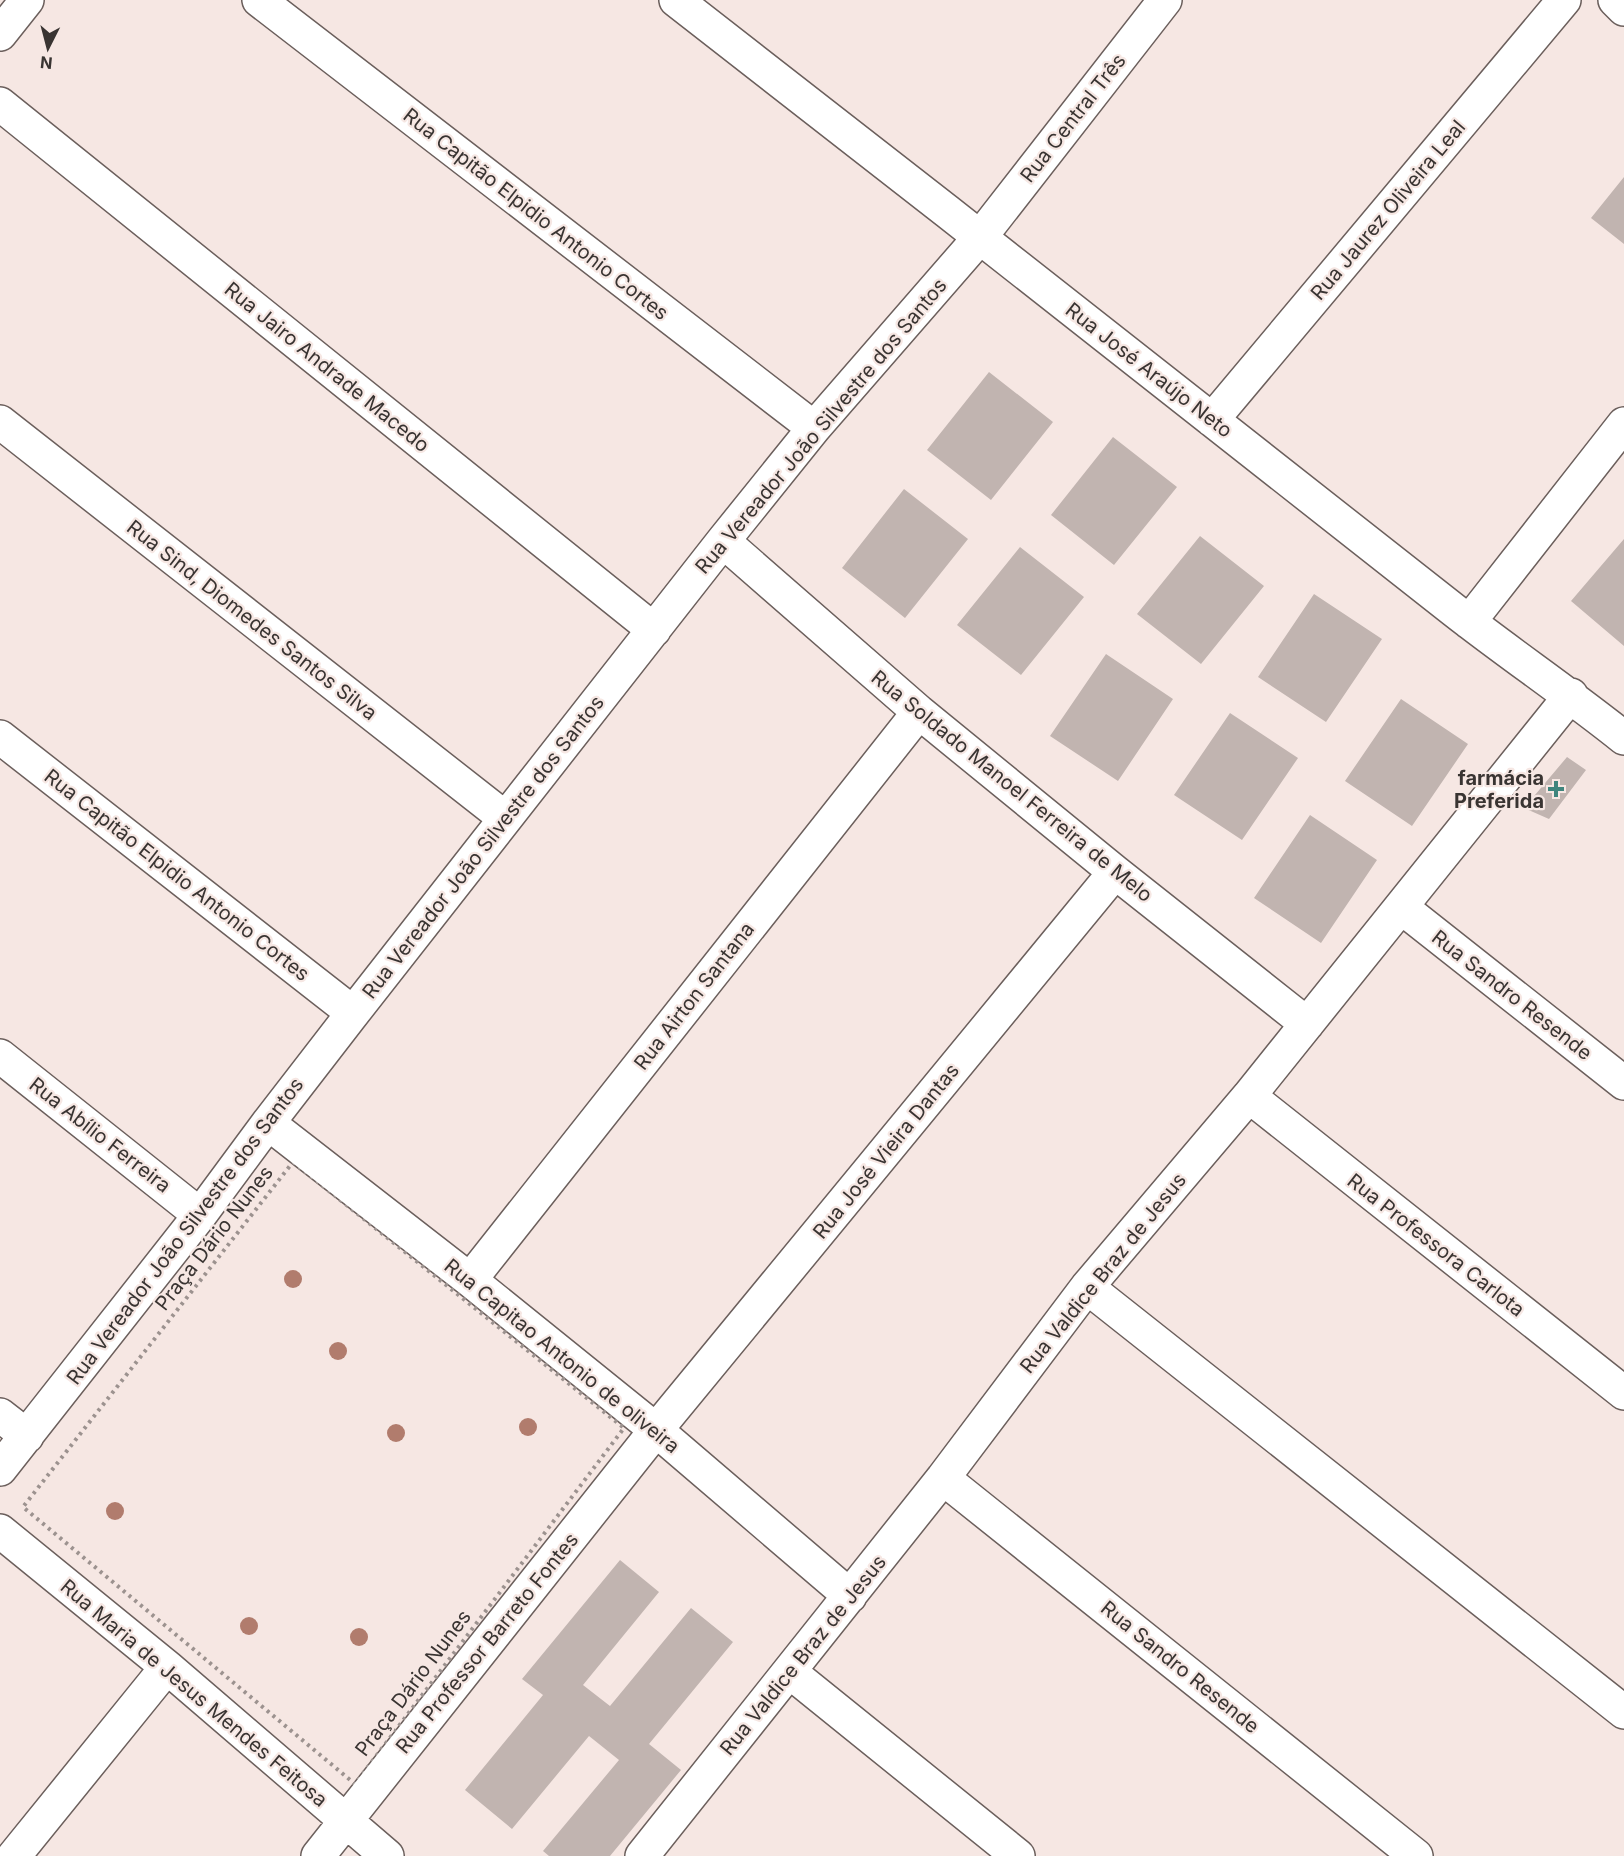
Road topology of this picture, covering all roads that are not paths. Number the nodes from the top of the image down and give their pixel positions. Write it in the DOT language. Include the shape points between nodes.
graph roads {
  1 [pos="27,0"];
  2 [pos="259,0"];
  3 [pos="676,0"];
  4 [pos="1165,0"];
  5 [pos="1564,0"];
  6 [pos="1615,0"];
  7 [pos="1624,9"];
  8 [pos="0,34"];
  9 [pos="0,104"];
  10 [pos="981,236"];
  11 [pos="1212,420"];
  12 [pos="0,422"];
  13 [pos="1624,424"];
  14 [pos="814,428"];
  15 [pos="723,541"];
  16 [pos="1469,622"];
  17 [pos="654,630"];
  18 [pos="1570,695"];
  19 [pos="919,712"];
  20 [pos="0,737"];
  21 [pos="1624,738"];
  22 [pos="505,818"];
  23 [pos="1115,872"];
  24 [pos="1401,907"];
  25 [pos="353,1013"];
  26 [pos="1307,1024"];
  27 [pos="0,1056"];
  28 [pos="1624,1083"];
  29 [pos="1249,1096"];
  30 [pos="268,1123"];
  31 [pos="201,1215"];
  32 [pos="470,1280"];
  33 [pos="1087,1287"];
  34 [pos="1624,1393"];
  35 [pos="0,1415"];
  36 [pos="656,1430"];
  37 [pos="27,1436"];
  38 [pos="0,1469"];
  39 [pos="943,1478"];
  40 [pos="0,1531"];
  41 [pos="850,1596"];
  42 [pos="167,1667"];
  43 [pos="790,1672"];
  44 [pos="1624,1712"];
  45 [pos="345,1821"];
  46 [pos="14,1856"];
  47 [pos="318,1856"];
  48 [pos="387,1856"];
  49 [pos="642,1856"];
  50 [pos="1018,1856"];
  51 [pos="1416,1856"];
  1 -- 8 [label="street"];
  2 -- 14 [label="street, Rua Capitão Elpidio Antonio Cortes"];
  3 -- 10 [label="street, Rua José Araújo Neto"];
  4 -- 10 [label="street, Rua Central Três"];
  5 -- 11 [label="street, Rua Jaurez Oliveira Leal"];
  6 -- 7 [label="street"];
  9 -- 17 [label="street, Rua Jairo Andrade Macedo"];
  10 -- 11 [label="street, Rua José Araújo Neto"];
  10 -- 14 [label="street, Rua Vereador João Silvestre dos Santos"];
  11 -- 16 [label="street, Rua José Araújo Neto"];
  12 -- 22 [label="street, Rua Sind, Diomedes Santos Silva"];
  13 -- 16 [label="street"];
  14 -- 15 [label="street, Rua Vereador João Silvestre dos Santos"];
  15 -- 17 [label="street, Rua Vereador João Silvestre dos Santos"];
  15 -- 19 [label="street, Rua Soldado Manoel Ferreira de Melo"];
  16 -- 18 [label="street, Rua José Araújo Neto"];
  17 -- 22 [label="street, Rua Vereador João Silvestre dos Santos"];
  18 -- 21 [label="street, Rua José Araújo Neto"];
  18 -- 24 [label="street, Rua Valdice Braz de Jesus"];
  19 -- 23 [label="street, Rua Soldado Manoel Ferreira de Melo"];
  19 -- 32 [label="street, Rua Airton Santana"];
  20 -- 25 [label="street, Rua Capitão Elpidio Antonio Cortes"];
  22 -- 25 [label="street, Rua Vereador João Silvestre dos Santos"];
  23 -- 26 [label="street, Rua Soldado Manoel Ferreira de Melo"];
  23 -- 36 [label="street, Rua José Vieira Dantas"];
  24 -- 26 [label="street, Rua Valdice Braz de Jesus"];
  24 -- 28 [label="street, Rua Sandro Resende"];
  25 -- 30 [label="street, Rua Vereador João Silvestre dos Santos"];
  26 -- 29 [label="street, Rua Valdice Braz de Jesus"];
  27 -- 31 [label="street, Rua Abílio Ferreira"];
  29 -- 33 [label="street, Rua Valdice Braz de Jesus"];
  29 -- 34 [label="street, Rua Professora Carlota"];
  30 -- 31 [label="street, Rua Vereador João Silvestre dos Santos"];
  30 -- 32 [label="street, Rua Capitao Antonio de oliveira"];
  31 -- 37 [label="street, Rua Vereador João Silvestre dos Santos"];
  32 -- 36 [label="street, Rua Capitao Antonio de oliveira"];
  33 -- 39 [label="street, Rua Valdice Braz de Jesus"];
  33 -- 44 [label="street"];
  35 -- 37 [label="street"];
  36 -- 41 [label="street, Rua Capitao Antonio de oliveira"];
  36 -- 45 [label="street, Rua Professor Barreto Fontes"];
  37 -- 38 [label="street, Rua Vereador João Silvestre dos Santos"];
  39 -- 41 [label="street, Rua Valdice Braz de Jesus"];
  39 -- 51 [label="street, Rua Sandro Resende"];
  40 -- 42 [label="street, Rua Maria de Jesus Mendes Feitosa"];
  41 -- 43 [label="street, Rua Valdice Braz de Jesus"];
  42 -- 45 [label="street, Rua Maria de Jesus Mendes Feitosa"];
  42 -- 46 [label="street"];
  43 -- 49 [label="street, Rua Valdice Braz de Jesus"];
  43 -- 50 [label="street"];
  45 -- 47 [label="street, Rua Professor Barreto Fontes"];
  45 -- 48 [label="street, Rua Maria de Jesus Mendes Feitosa"];
}
